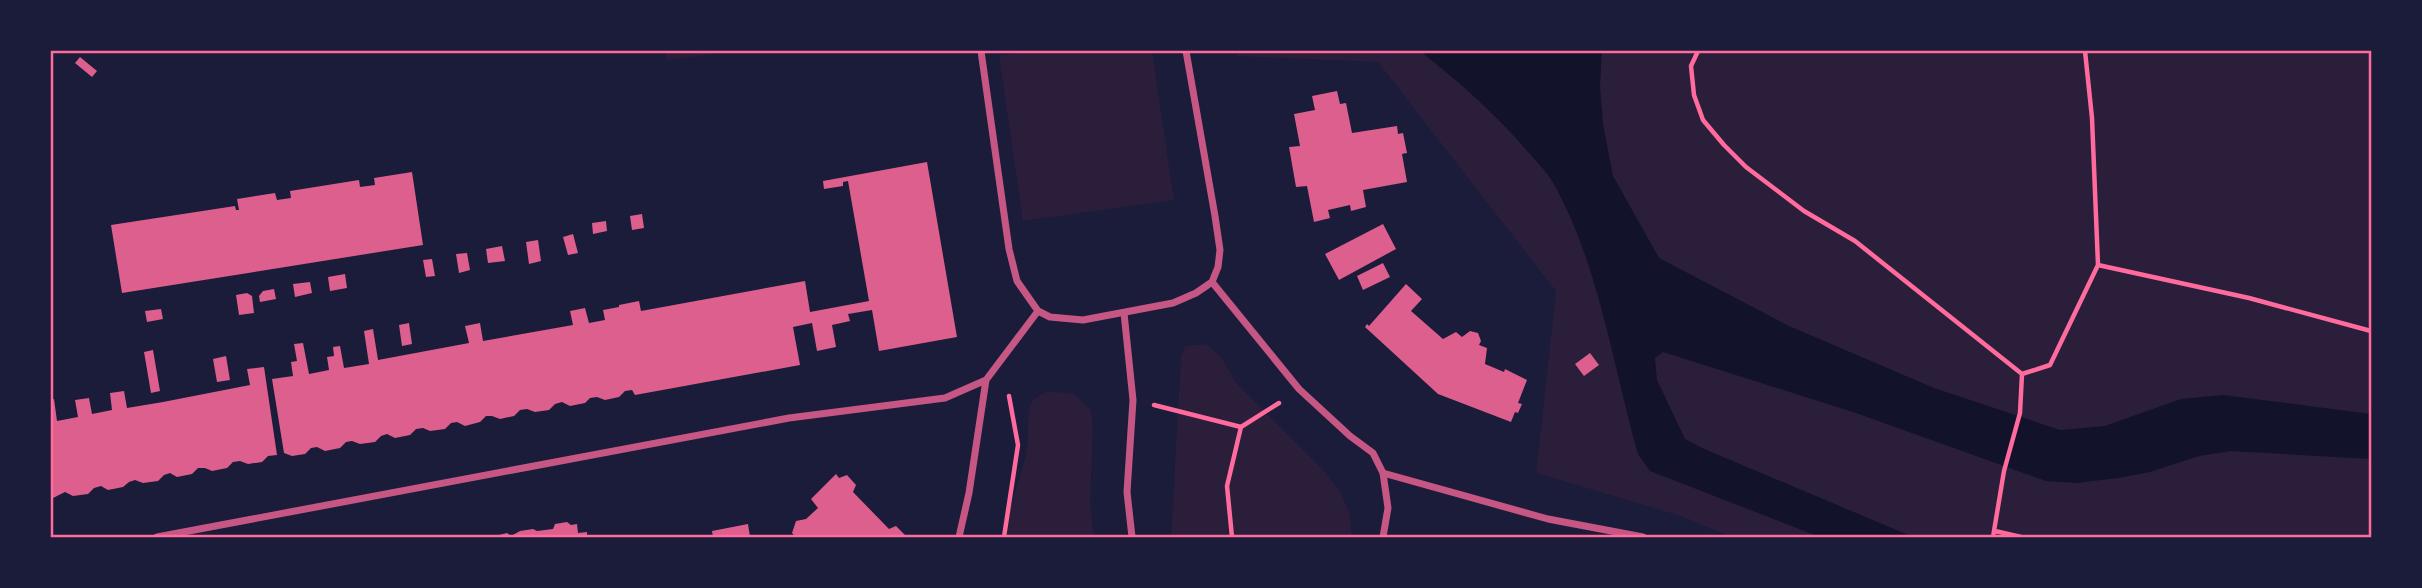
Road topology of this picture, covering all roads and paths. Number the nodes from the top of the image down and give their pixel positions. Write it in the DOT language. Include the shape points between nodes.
graph roads {
  1 [pos="981,51"];
  2 [pos="1186,51"];
  3 [pos="1698,51"];
  4 [pos="2085,51"];
  5 [pos="2098,265"];
  6 [pos="1212,282"];
  7 [pos="1038,311"];
  8 [pos="1124,313"];
  9 [pos="2371,331"];
  10 [pos="1002,357"];
  11 [pos="2022,374"];
  12 [pos="986,380"];
  13 [pos="1299,389"];
  14 [pos="1133,400"];
  15 [pos="1241,428"];
  16 [pos="1383,473"];
  17 [pos="1994,534"];
  18 [pos="157,537"];
  19 [pos="959,537"];
  20 [pos="1004,537"];
  21 [pos="1132,537"];
  22 [pos="1232,537"];
  23 [pos="1383,537"];
  24 [pos="1643,537"];
  25 [pos="2021,537"];
  1 -- 7 [label="street" via="1009,249 1017,281"];
  2 -- 6 [label="street" via="1220,250"];
  3 -- 11 [label="path" via="1691,66 1703,120 1746,167 1804,211 1855,241"];
  4 -- 5 [label="path"];
  5 -- 9 [label="path"];
  5 -- 11 [label="path" via="2050,365"];
  6 -- 8 [label="street" via="1173,303"];
  6 -- 13 [label="street"];
  7 -- 8 [label="street" via="1050,317 1083,320"];
  7 -- 10 [label="street"];
  8 -- 14 [label="street"];
  10 -- 12 [label="street"];
  10 -- 20 [label="path" via="1018,445"];
  11 -- 17 [label="path" via="2020,413"];
  12 -- 18 [label="street" via="945,398 789,418"];
  12 -- 19 [label="street"];
  13 -- 15 [label="path"];
  13 -- 16 [label="street" via="1373,453"];
  14 -- 15 [label="path"];
  14 -- 21 [label="street" via="1127,492"];
  15 -- 22 [label="path" via="1227,486"];
  16 -- 23 [label="street" via="1388,508"];
  16 -- 24 [label="street" via="1548,519"];
  17 -- 25 [label="path"];
}
